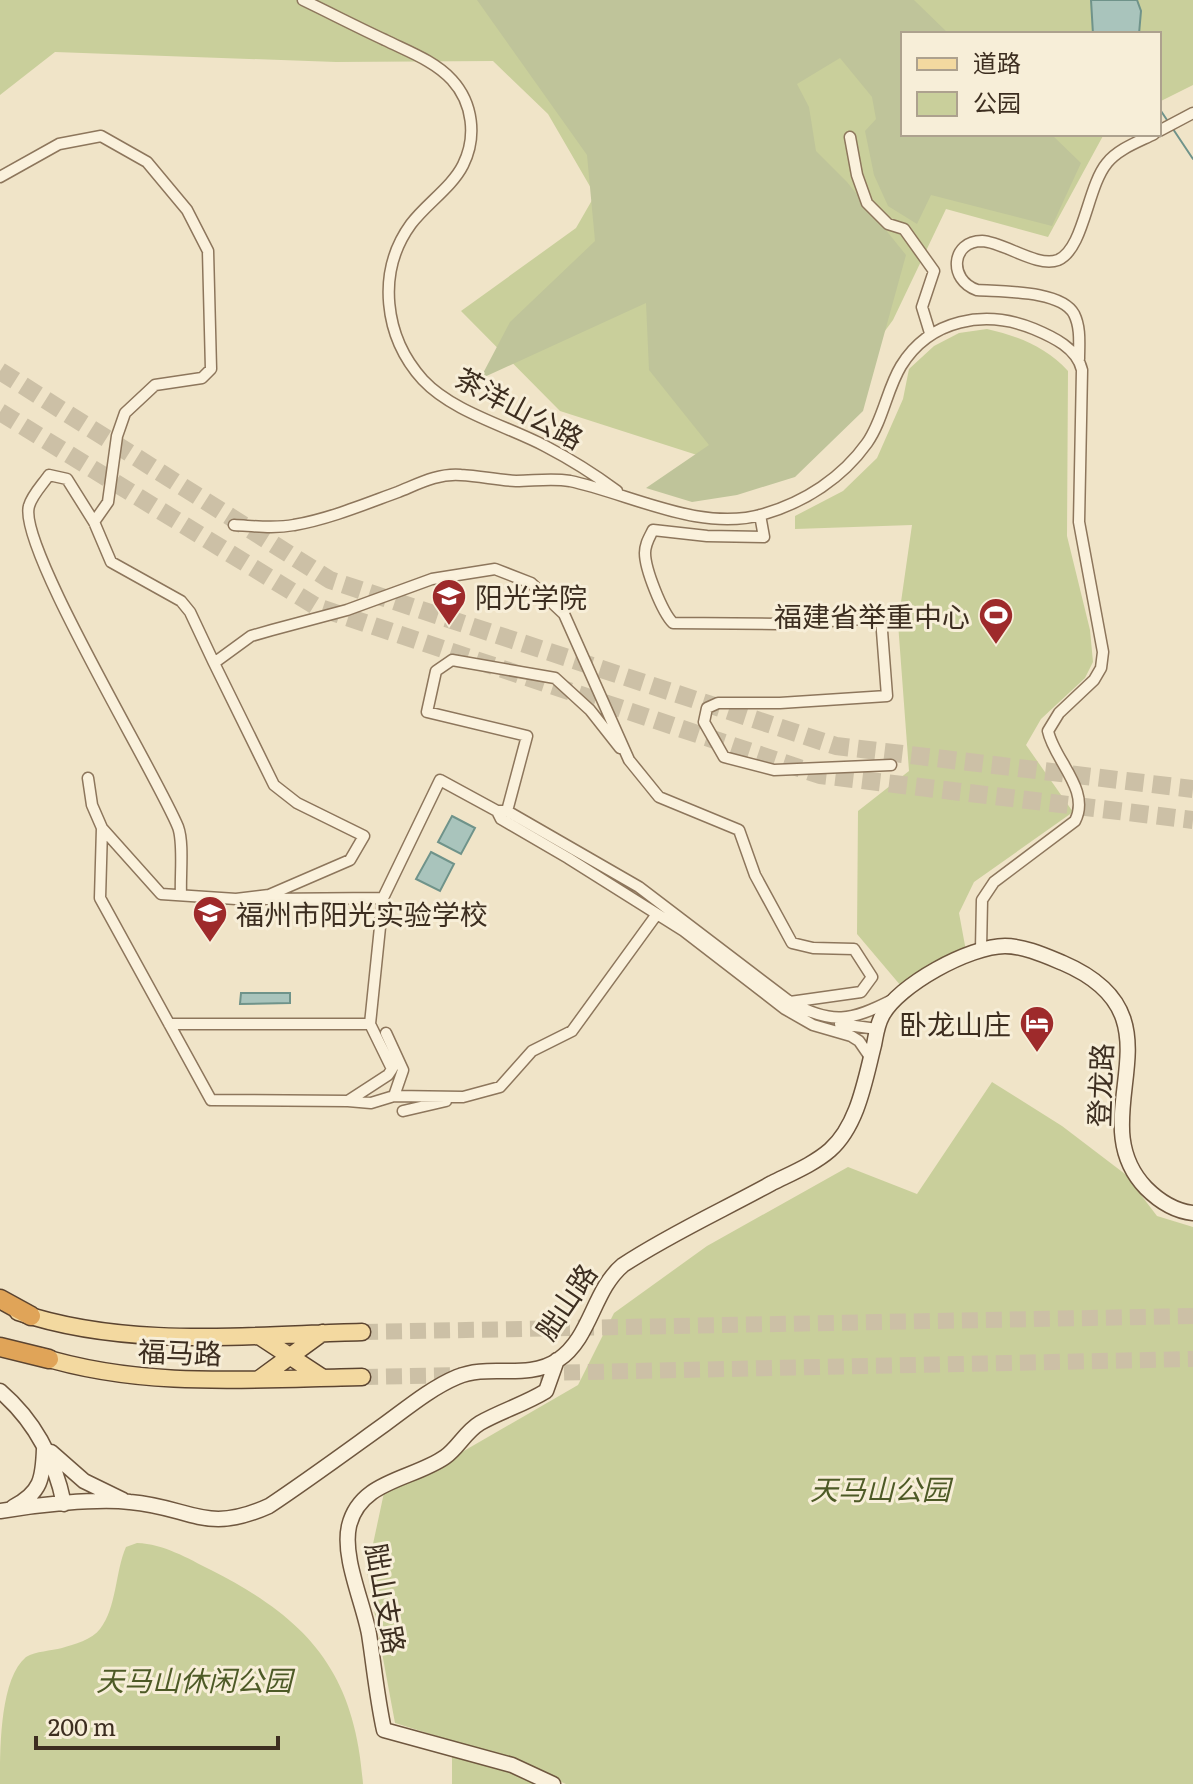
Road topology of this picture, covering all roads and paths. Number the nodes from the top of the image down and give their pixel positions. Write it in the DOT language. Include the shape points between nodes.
graph roads {
  1 [pos="303,0"];
  2 [pos="1193,113"];
  3 [pos="1161,130"];
  4 [pos="1150,136"];
  5 [pos="850,137"];
  6 [pos="0,177"];
  7 [pos="930,333"];
  8 [pos="1079,359"];
  9 [pos="618,493"];
  10 [pos="760,515"];
  11 [pos="94,522"];
  12 [pos="234,525"];
  13 [pos="214,663"];
  14 [pos="629,760"];
  15 [pos="891,765"];
  16 [pos="88,778"];
  17 [pos="502,811"];
  18 [pos="102,828"];
  19 [pos="629,888"];
  20 [pos="181,894"];
  21 [pos="383,898"];
  22 [pos="236,899"];
  23 [pos="657,914"];
  24 [pos="708,944"];
  25 [pos="981,949"];
  26 [pos="892,1000"];
  27 [pos="787,1005"];
  28 [pos="169,1024"];
  29 [pos="370,1024"];
  30 [pos="834,1024"];
  31 [pos="877,1029"];
  32 [pos="386,1033"];
  33 [pos="870,1057"];
  34 [pos="394,1096"];
  35 [pos="463,1097"];
  36 [pos="348,1101"];
  37 [pos="403,1111"];
  38 [pos="1193,1213"];
  39 [pos="0,1299"];
  40 [pos="0,1305"];
  41 [pos="31,1316"];
  42 [pos="362,1332"];
  43 [pos="322,1333"];
  44 [pos="257,1335"];
  45 [pos="0,1345"];
  46 [pos="290,1356"];
  47 [pos="49,1359"];
  48 [pos="557,1360"];
  49 [pos="362,1377"];
  50 [pos="323,1378"];
  51 [pos="259,1379"];
  52 [pos="0,1391"];
  53 [pos="44,1444"];
  54 [pos="127,1501"];
  55 [pos="64,1504"];
  56 [pos="2,1511"];
  57 [pos="553,1784"];
  1 -- 9 [label="street, 茶洋山公路" via="423,58 464,95 471,119 463,166 410,225 389,273 388,307 412,366 424,382 466,411 545,446"];
  2 -- 3 [label="street"];
  4 -- 8 [label="street" via="1109,160 1093,186 1075,245 1061,259 1049,262 982,241 959,253 958,277 967,286 1052,298 1068,306 1079,331"];
  5 -- 7 [label="street" via="867,203 888,224 904,229 934,271 922,307"];
  6 -- 11 [label="street" via="59,144 101,136 147,162 187,210 208,251 211,369 202,378 155,385 125,413 108,502"];
  7 -- 8 [label="street" via="965,320 997,318 1044,333"];
  7 -- 10 [label="street" via="900,367 867,442 838,476 808,496"];
  8 -- 25 [label="street" via="1079,522 1103,652 1094,680 1048,731 1079,797 1079,812 1075,821 994,882 982,900"];
  9 -- 10 [label="street" via="685,515"];
  9 -- 12 [label="street" via="569,481 447,475 293,526"];
  10 -- 15 [label="street" via="764,537 653,530 645,556 665,615 673,623 881,618 887,696 718,703 707,708 704,722 724,757 774,770"];
  11 -- 13 [label="street" via="111,562 181,601"];
  11 -- 20 [label="street" via="67,479 49,475 28,506 37,548 179,830"];
  13 -- 14 [label="street" via="251,636 347,610 432,579 495,569 531,583 564,614"];
  13 -- 22 [label="street" via="274,785 297,803 364,836 350,860 269,895"];
  14 -- 17 [label="street" via="590,710 555,678 452,660 436,671 427,712 527,736"];
  14 -- 27 [label="street" via="659,797 739,830 755,875 792,943 854,949 872,977 861,992"];
  16 -- 18 [label="street"];
  17 -- 19 [label="street" via="501,819"];
  17 -- 21 [label="street" via="440,780"];
  18 -- 20 [label="street" via="161,894"];
  18 -- 28 [label="street" via="100,898"];
  19 -- 23 [label="street"];
  19 -- 24 [label="street"];
  20 -- 22 [label="street"];
  21 -- 22 [label="street"];
  21 -- 29 [label="street"];
  23 -- 24 [label="street"];
  23 -- 35 [label="street" via="572,1031 532,1051 500,1087"];
  24 -- 27 [label="street"];
  25 -- 26 [label="street, 登龙路"];
  25 -- 38 [label="street, 登龙路" via="1010,946 1040,955 1081,972 1112,994 1128,1041 1125,1150 1149,1191 1168,1205"];
  26 -- 30 [label="street"];
  26 -- 31 [label="street, 登龙路"];
  27 -- 30 [label="street" via="813,1025"];
  28 -- 29 [label="street"];
  28 -- 36 [label="street" via="211,1100"];
  29 -- 36 [label="street" via="392,1069"];
  30 -- 31 [label="street"];
  30 -- 33 [label="street" via="859,1041"];
  31 -- 33 [label="street, 登龙路"];
  32 -- 34 [label="street" via="403,1070"];
  33 -- 48 [label="street, 胐山路" via="850,1124 833,1147 623,1265 605,1286 571,1348"];
  34 -- 35 [label="street"];
  34 -- 36 [label="street" via="371,1103"];
  35 -- 37 [label="street"];
  39 -- 41 [label="highway"];
  40 -- 41 [label="main road, 福马路"];
  41 -- 44 [label="main road, 福马路" via="98,1331"];
  42 -- 43 [label="main road, 福马路"];
  43 -- 44 [label="main road, 福马路"];
  43 -- 46 [label="main road"];
  43 -- 50 [label="main road" via="310,1355"];
  44 -- 46 [label="main road"];
  44 -- 51 [label="main road" via="273,1356"];
  45 -- 47 [label="highway"];
  46 -- 50 [label="main road"];
  46 -- 51 [label="main road"];
  47 -- 51 [label="main road, 福马路" via="153,1379"];
  48 -- 54 [label="street, 胐山路" via="537,1371 482,1371 456,1378 269,1506 245,1516 211,1520"];
  48 -- 57 [label="street, 胐山支路" via="546,1391 479,1424 444,1458 367,1495 349,1527 349,1552 384,1730 512,1765"];
  49 -- 50 [label="main road, 福马路"];
  50 -- 51 [label="main road, 福马路"];
  52 -- 53 [label="street"];
  53 -- 54 [label="street" via="74,1474"];
  53 -- 55 [label="street"];
  53 -- 56 [label="street" via="40,1484 28,1498"];
  54 -- 55 [label="street, 胐山路"];
  55 -- 56 [label="street, 胐山路"];
}
